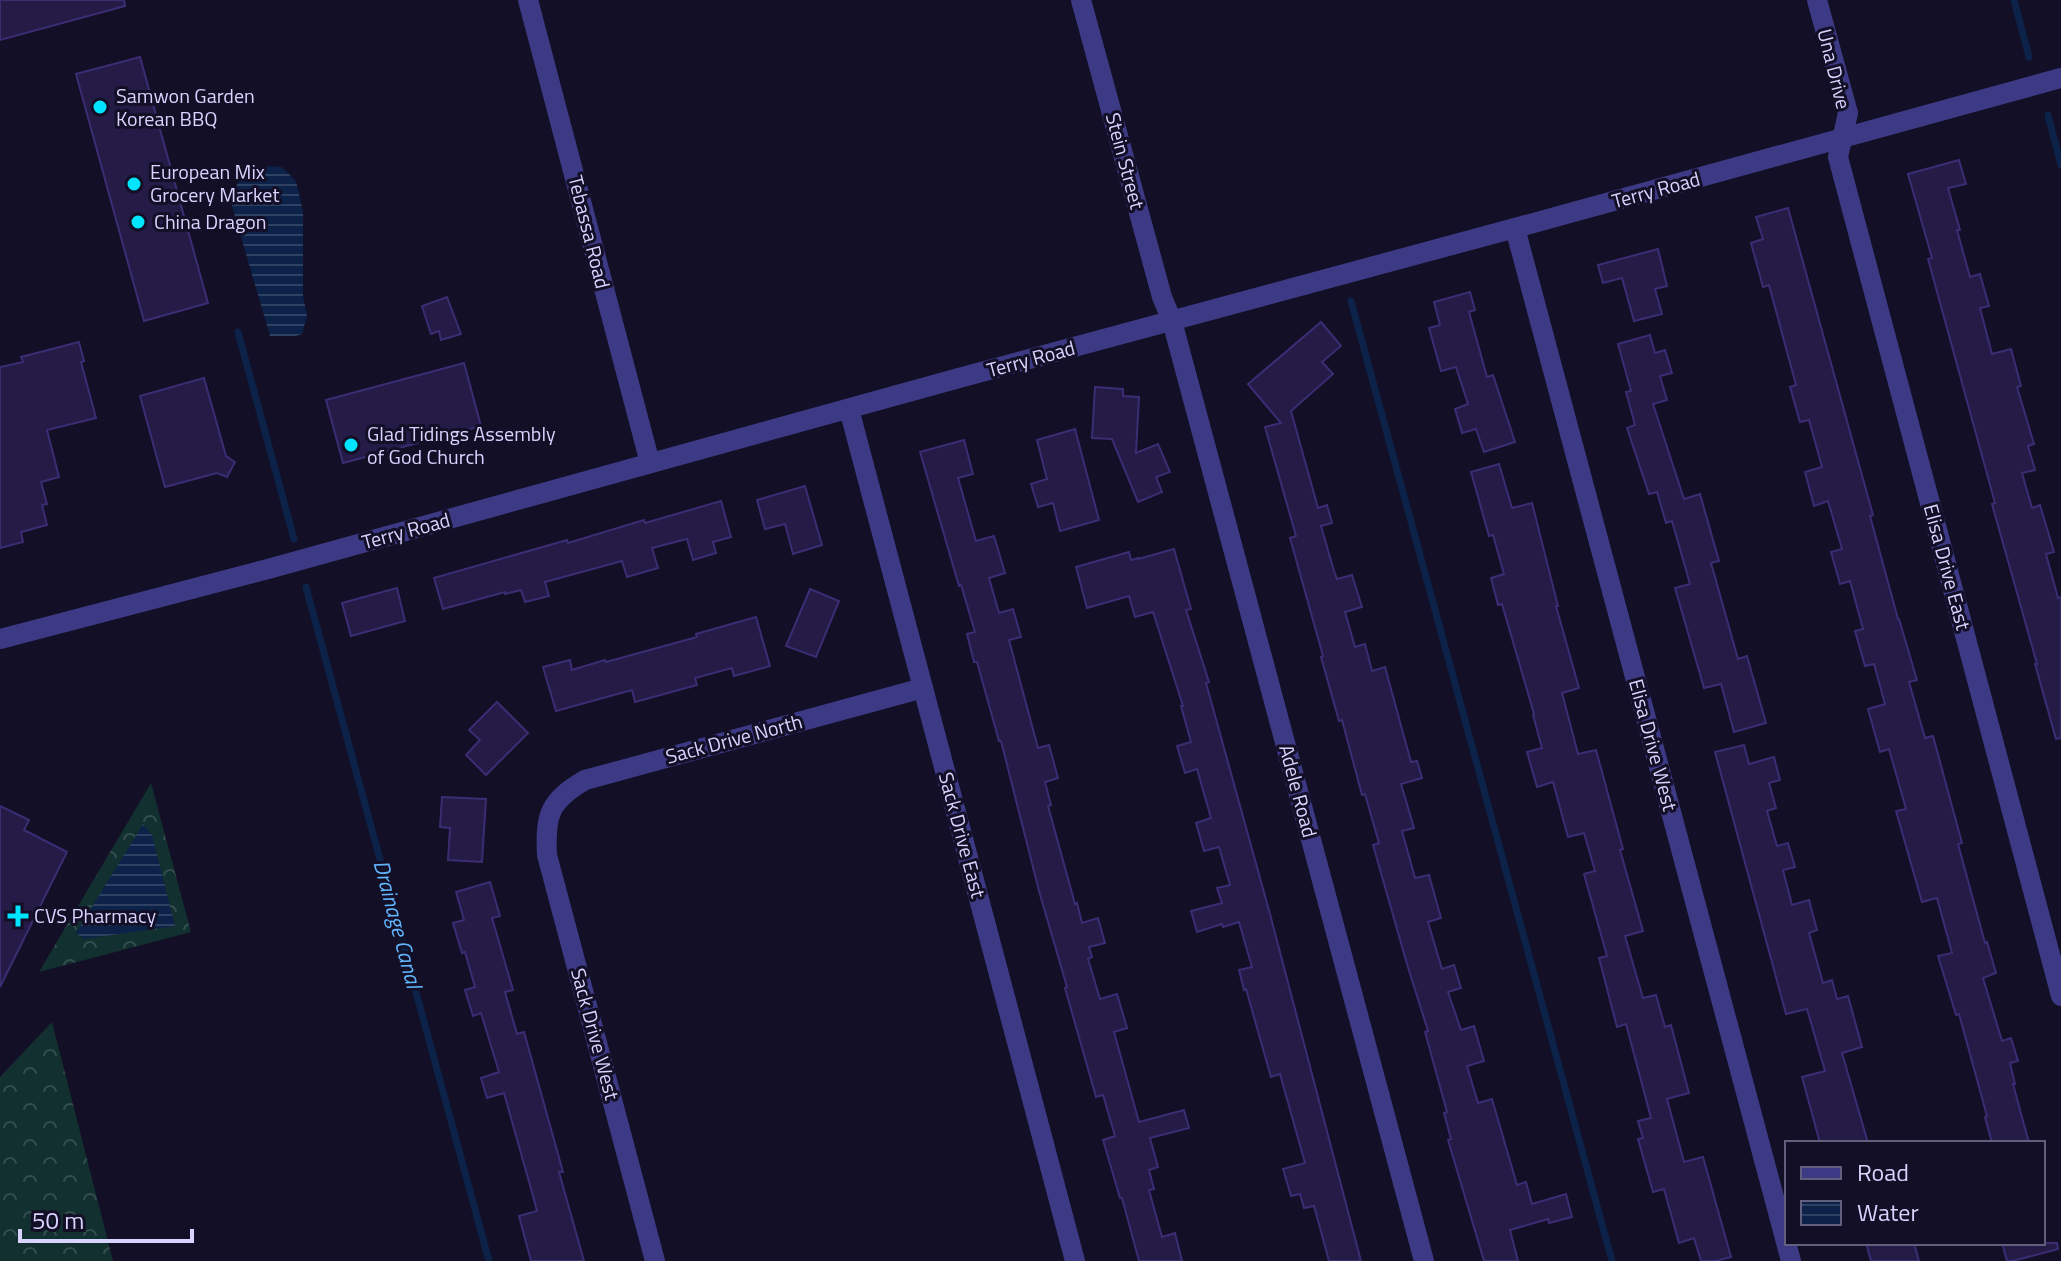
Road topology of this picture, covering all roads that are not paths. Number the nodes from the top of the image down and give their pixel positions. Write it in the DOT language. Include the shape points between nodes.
graph roads {
  1 [pos="528,0"];
  2 [pos="1081,0"];
  3 [pos="1817,0"];
  4 [pos="2061,78"];
  5 [pos="1841,138"];
  6 [pos="1515,228"];
  7 [pos="1172,321"];
  8 [pos="849,409"];
  9 [pos="650,463"];
  10 [pos="0,639"];
  11 [pos="923,688"];
  12 [pos="554,806"];
  13 [pos="2061,996"];
  14 [pos="1785,1239"];
  15 [pos="655,1261"];
  16 [pos="1075,1261"];
  17 [pos="1424,1261"];
  1 -- 9 [label="street, Tebassa Road"];
  2 -- 7 [label="street, Stein Street"];
  3 -- 5 [label="street, Una Drive" via="1848,113"];
  4 -- 5 [label="street, Terry Road"];
  5 -- 6 [label="street, Terry Road"];
  5 -- 13 [label="street, Elisa Drive East" via="1838,157"];
  6 -- 7 [label="street, Terry Road"];
  6 -- 14 [label="street, Elisa Drive West"];
  7 -- 8 [label="street, Terry Road"];
  7 -- 17 [label="street, Adele Road"];
  8 -- 9 [label="street, Terry Road"];
  8 -- 11 [label="street, Sack Drive East"];
  9 -- 10 [label="street, Terry Road"];
  11 -- 12 [label="street, Sack Drive North" via="585,780"];
  11 -- 16 [label="street, Sack Drive East"];
  12 -- 15 [label="street, Sack Drive West" via="546,827 547,855"];
}
